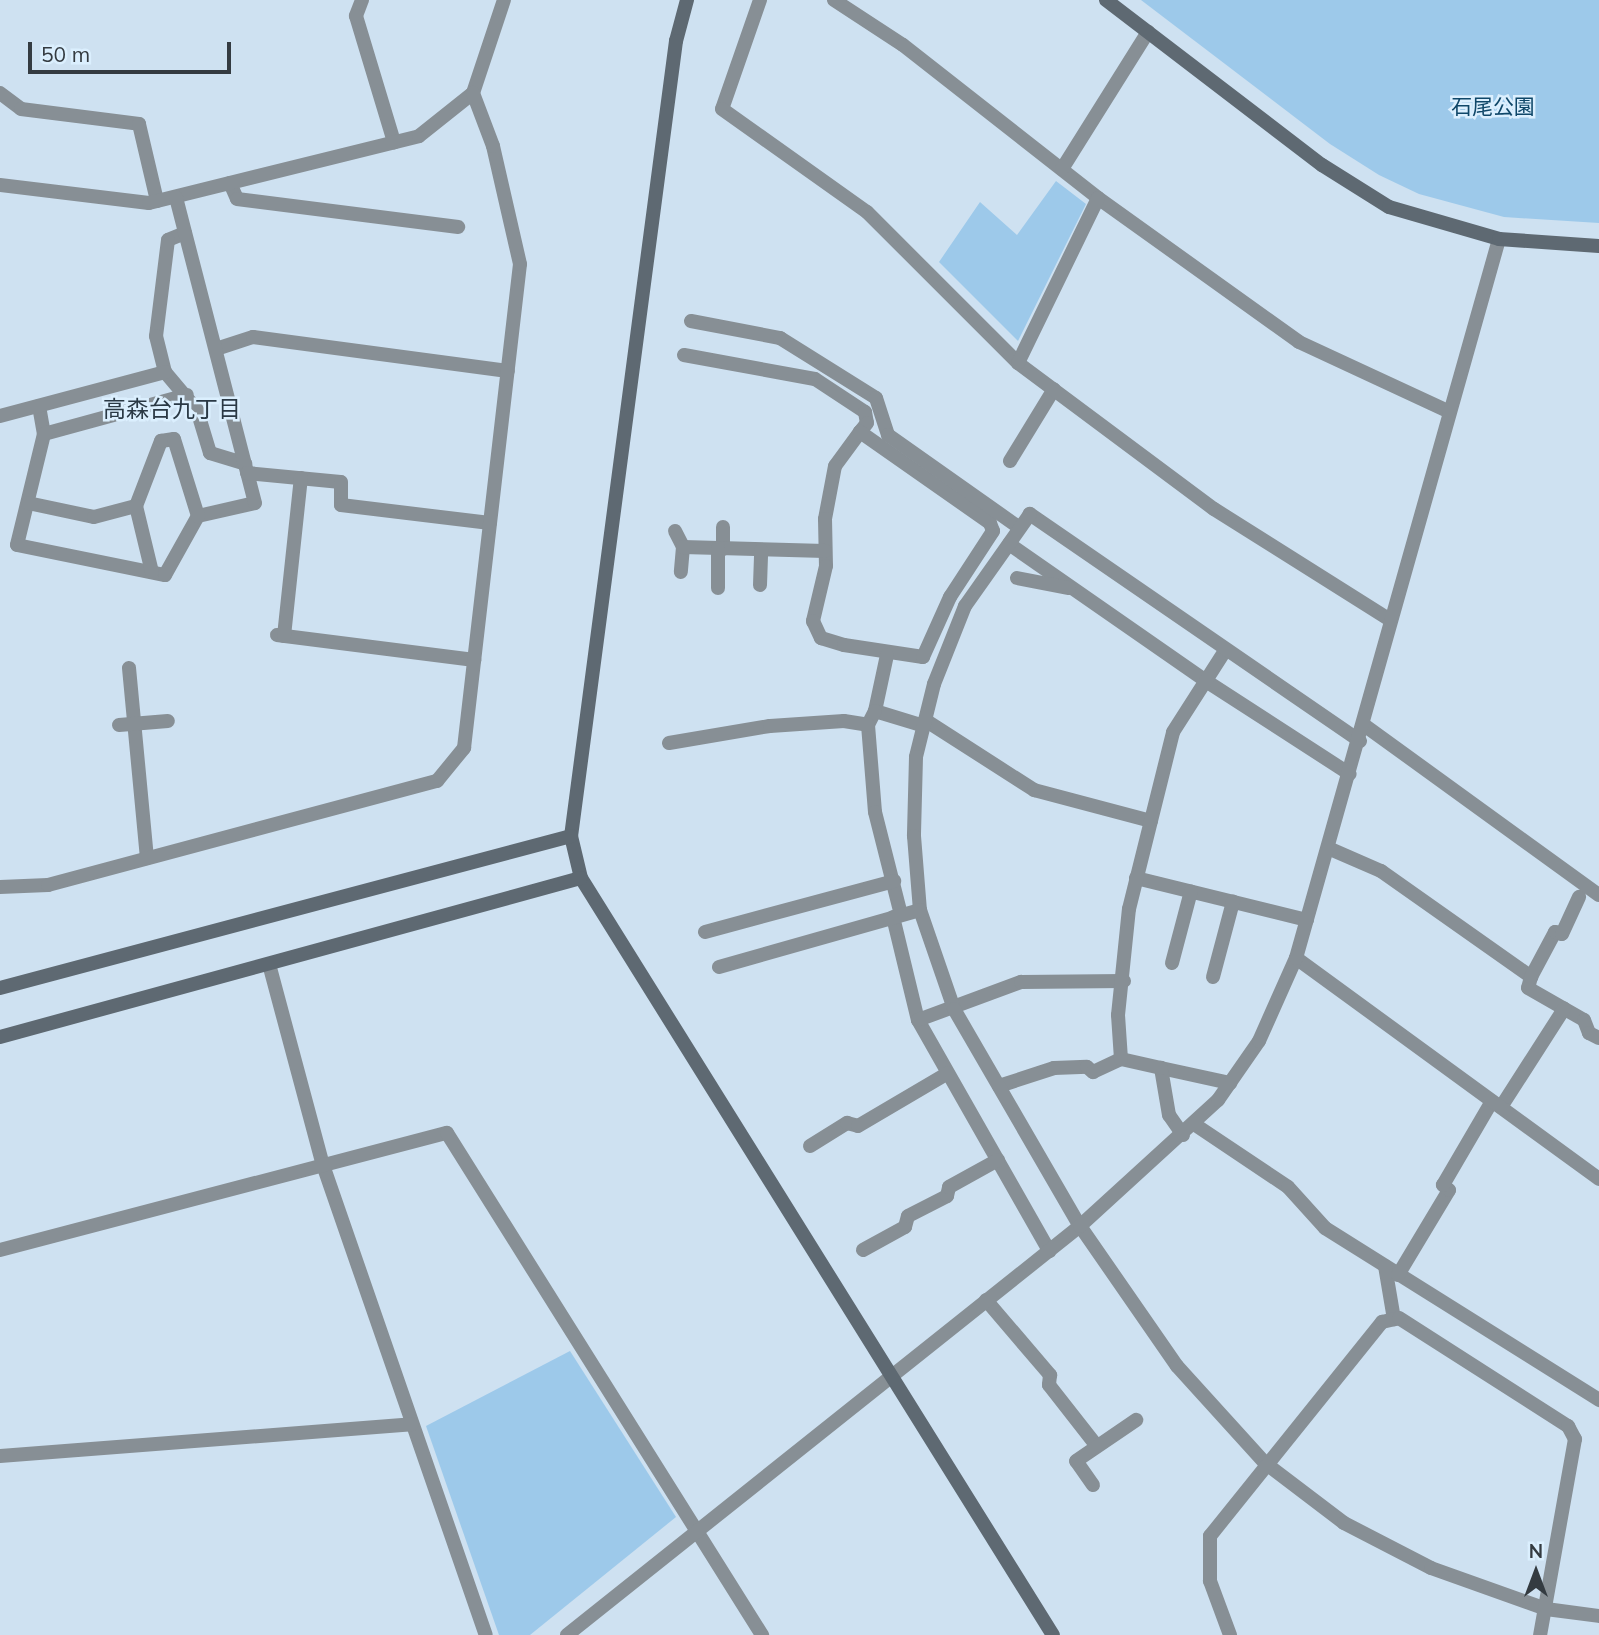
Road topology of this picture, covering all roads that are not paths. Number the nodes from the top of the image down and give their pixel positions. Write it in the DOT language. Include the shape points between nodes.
graph roads {
  1 [pos="362,0"];
  2 [pos="505,0"];
  3 [pos="687,0"];
  4 [pos="760,0"];
  5 [pos="834,0"];
  6 [pos="1106,0"];
  7 [pos="1149,32"];
  8 [pos="0,93"];
  9 [pos="473,93"];
  10 [pos="394,142"];
  11 [pos="1062,169"];
  12 [pos="230,183"];
  13 [pos="0,185"];
  14 [pos="176,197"];
  15 [pos="1098,198"];
  16 [pos="157,201"];
  17 [pos="458,227"];
  18 [pos="185,233"];
  19 [pos="1499,240"];
  20 [pos="1599,246"];
  21 [pos="691,321"];
  22 [pos="216,349"];
  23 [pos="684,355"];
  24 [pos="1018,363"];
  25 [pos="508,371"];
  26 [pos="165,372"];
  27 [pos="1054,389"];
  28 [pos="187,396"];
  29 [pos="39,406"];
  30 [pos="1450,412"];
  31 [pos="0,416"];
  32 [pos="860,432"];
  33 [pos="44,434"];
  34 [pos="1010,461"];
  35 [pos="246,468"];
  36 [pos="301,478"];
  37 [pos="28,503"];
  38 [pos="136,506"];
  39 [pos="198,516"];
  40 [pos="490,523"];
  41 [pos="723,527"];
  42 [pos="1020,528"];
  43 [pos="675,531"];
  44 [pos="1009,544"];
  45 [pos="683,547"];
  46 [pos="720,549"];
  47 [pos="761,550"];
  48 [pos="825,551"];
  49 [pos="152,572"];
  50 [pos="681,572"];
  51 [pos="1017,578"];
  52 [pos="760,585"];
  53 [pos="718,588"];
  54 [pos="1074,589"];
  55 [pos="1390,620"];
  56 [pos="1226,649"];
  57 [pos="887,655"];
  58 [pos="474,660"];
  59 [pos="129,668"];
  60 [pos="1206,681"];
  61 [pos="872,718"];
  62 [pos="168,721"];
  63 [pos="924,723"];
  64 [pos="1364,724"];
  65 [pos="127,725"];
  66 [pos="1360,741"];
  67 [pos="670,743"];
  68 [pos="1350,774"];
  69 [pos="1151,821"];
  70 [pos="571,836"];
  71 [pos="1328,848"];
  72 [pos="147,858"];
  73 [pos="581,878"];
  74 [pos="1136,878"];
  75 [pos="894,881"];
  76 [pos="0,887"];
  77 [pos="1191,891"];
  78 [pos="1599,895"];
  79 [pos="1579,897"];
  80 [pos="1233,902"];
  81 [pos="920,910"];
  82 [pos="897,916"];
  83 [pos="1307,920"];
  84 [pos="705,932"];
  85 [pos="1296,958"];
  86 [pos="1172,962"];
  87 [pos="269,964"];
  88 [pos="719,967"];
  89 [pos="1213,977"];
  90 [pos="1531,977"];
  91 [pos="1124,981"];
  92 [pos="0,988"];
  93 [pos="954,1009"];
  94 [pos="1564,1009"];
  95 [pos="918,1020"];
  96 [pos="0,1037"];
  97 [pos="1599,1038"];
  98 [pos="1121,1059"];
  99 [pos="1161,1068"];
  100 [pos="948,1073"];
  101 [pos="1230,1083"];
  102 [pos="999,1086"];
  103 [pos="1496,1104"];
  104 [pos="1194,1124"];
  105 [pos="1183,1135"];
  106 [pos="810,1146"];
  107 [pos="998,1160"];
  108 [pos="323,1164"];
  109 [pos="1599,1179"];
  110 [pos="1080,1226"];
  111 [pos="0,1250"];
  112 [pos="863,1250"];
  113 [pos="1049,1251"];
  114 [pos="1385,1266"];
  115 [pos="1398,1275"];
  116 [pos="986,1300"];
  117 [pos="1394,1319"];
  118 [pos="889,1377"];
  119 [pos="1599,1400"];
  120 [pos="1136,1420"];
  121 [pos="412,1424"];
  122 [pos="1096,1445"];
  123 [pos="0,1456"];
  124 [pos="1265,1463"];
  125 [pos="1093,1485"];
  126 [pos="698,1533"];
  127 [pos="1546,1609"];
  128 [pos="1599,1616"];
  129 [pos="486,1635"];
  130 [pos="567,1635"];
  131 [pos="762,1635"];
  132 [pos="1054,1635"];
  133 [pos="1230,1635"];
  134 [pos="1540,1635"];
  1 -- 10 [label="street" via="356,16"];
  2 -- 9 [label="street"];
  3 -- 70 [label="street" via="676,41"];
  4 -- 24 [label="street" via="722,109 867,212"];
  5 -- 11 [label="street" via="903,45"];
  6 -- 7 [label="street"];
  7 -- 11 [label="street"];
  7 -- 19 [label="street" via="1322,165 1390,206"];
  8 -- 16 [label="street" via="21,109 139,124"];
  9 -- 10 [label="street" via="419,136"];
  9 -- 25 [label="street" via="493,146 520,264"];
  10 -- 12 [label="street"];
  11 -- 15 [label="street"];
  12 -- 14 [label="street"];
  12 -- 17 [label="street" via="237,199"];
  13 -- 16 [label="street"];
  14 -- 16 [label="street"];
  14 -- 18 [label="street"];
  15 -- 24 [label="street"];
  15 -- 30 [label="street" via="1299,342"];
  18 -- 22 [label="street"];
  18 -- 26 [label="street" via="168,240 156,336"];
  19 -- 20 [label="street"];
  19 -- 30 [label="street"];
  21 -- 42 [label="street" via="780,338 876,398 888,435"];
  22 -- 25 [label="street" via="253,337"];
  22 -- 35 [label="street"];
  23 -- 32 [label="street" via="816,379 865,412 867,424"];
  24 -- 27 [label="street"];
  25 -- 40 [label="street"];
  26 -- 28 [label="street"];
  26 -- 29 [label="street"];
  27 -- 34 [label="street"];
  27 -- 55 [label="street" via="1214,509"];
  28 -- 33 [label="street"];
  28 -- 35 [label="street" via="197,410 210,453"];
  29 -- 31 [label="street"];
  29 -- 33 [label="street"];
  30 -- 55 [label="street"];
  32 -- 48 [label="street" via="835,466 825,519"];
  32 -- 57 [label="street" via="990,523 993,531 950,597 923,657"];
  33 -- 37 [label="street"];
  35 -- 36 [label="street"];
  35 -- 39 [label="street" via="255,503"];
  36 -- 40 [label="street" via="341,482 341,505"];
  36 -- 58 [label="street" via="280,635"];
  37 -- 38 [label="street" via="94,517"];
  37 -- 49 [label="street" via="17,545"];
  38 -- 39 [label="street" via="161,442 174,439"];
  38 -- 49 [label="street"];
  39 -- 49 [label="street" via="165,575"];
  40 -- 58 [label="street"];
  41 -- 46 [label="street"];
  42 -- 44 [label="street"];
  42 -- 56 [label="street" via="1030,514"];
  43 -- 45 [label="street"];
  44 -- 54 [label="street"];
  44 -- 63 [label="street" via="965,606"];
  45 -- 46 [label="street"];
  45 -- 50 [label="street"];
  46 -- 47 [label="street"];
  46 -- 53 [label="street"];
  47 -- 48 [label="street"];
  47 -- 52 [label="street"];
  48 -- 57 [label="street" via="813,621 821,638"];
  51 -- 54 [label="street"];
  54 -- 60 [label="street"];
  55 -- 64 [label="street"];
  56 -- 60 [label="street"];
  56 -- 66 [label="street"];
  57 -- 61 [label="street"];
  58 -- 72 [label="street" via="464,748 437,781"];
  59 -- 65 [label="street"];
  60 -- 68 [label="street"];
  60 -- 69 [label="street" via="1173,732"];
  61 -- 63 [label="street"];
  61 -- 67 [label="street" via="770,726"];
  61 -- 75 [label="street" via="875,812"];
  62 -- 65 [label="street"];
  63 -- 69 [label="street" via="1034,790"];
  63 -- 81 [label="street" via="916,757 914,823"];
  64 -- 66 [label="street"];
  64 -- 78 [label="street"];
  65 -- 72 [label="street"];
  66 -- 68 [label="street"];
  68 -- 71 [label="street"];
  69 -- 74 [label="street"];
  70 -- 73 [label="street"];
  70 -- 92 [label="street"];
  71 -- 83 [label="street"];
  71 -- 90 [label="street" via="1381,871"];
  72 -- 76 [label="street" via="48,886"];
  73 -- 87 [label="street"];
  73 -- 118 [label="street"];
  74 -- 77 [label="street"];
  74 -- 91 [label="street"];
  75 -- 82 [label="street"];
  75 -- 84 [label="street"];
  77 -- 80 [label="street"];
  77 -- 86 [label="street"];
  79 -- 90 [label="street" via="1562,934 1555,932"];
  80 -- 83 [label="street"];
  80 -- 89 [label="street"];
  81 -- 82 [label="street"];
  81 -- 93 [label="street"];
  82 -- 88 [label="street"];
  82 -- 95 [label="street"];
  83 -- 85 [label="street"];
  85 -- 101 [label="street" via="1259,1041"];
  85 -- 103 [label="street"];
  87 -- 96 [label="street"];
  87 -- 108 [label="street"];
  90 -- 94 [label="street" via="1528,988"];
  91 -- 93 [label="street" via="1021,982"];
  91 -- 98 [label="street" via="1118,1015"];
  93 -- 95 [label="street"];
  93 -- 102 [label="street"];
  94 -- 97 [label="street" via="1584,1020 1590,1033"];
  94 -- 103 [label="street"];
  95 -- 100 [label="street"];
  98 -- 99 [label="street"];
  98 -- 102 [label="street" via="1093,1072 1087,1067 1054,1068"];
  99 -- 101 [label="street"];
  99 -- 105 [label="street" via="1169,1115"];
  100 -- 106 [label="street" via="858,1126 847,1123"];
  100 -- 107 [label="street"];
  101 -- 104 [label="street"];
  102 -- 110 [label="street"];
  103 -- 109 [label="street"];
  103 -- 115 [label="street" via="1443,1185 1449,1190"];
  104 -- 105 [label="street"];
  104 -- 114 [label="street" via="1288,1187 1325,1228"];
  105 -- 110 [label="street"];
  107 -- 112 [label="street" via="949,1187 947,1196 908,1216 905,1227"];
  107 -- 113 [label="street"];
  108 -- 111 [label="street"];
  108 -- 121 [label="street"];
  108 -- 126 [label="street" via="447,1133"];
  110 -- 113 [label="street"];
  110 -- 124 [label="street" via="1177,1366"];
  113 -- 116 [label="street"];
  114 -- 115 [label="street"];
  114 -- 117 [label="street"];
  115 -- 119 [label="street"];
  116 -- 118 [label="street"];
  116 -- 122 [label="street" via="1050,1376 1049,1384"];
  117 -- 124 [label="street" via="1382,1322"];
  117 -- 127 [label="street" via="1568,1426 1575,1440"];
  118 -- 126 [label="street"];
  118 -- 132 [label="street"];
  120 -- 122 [label="street"];
  121 -- 123 [label="street"];
  121 -- 129 [label="street"];
  122 -- 125 [label="street" via="1076,1461"];
  124 -- 127 [label="street" via="1356,1530 1431,1568"];
  124 -- 133 [label="street" via="1210,1536 1210,1581"];
  126 -- 130 [label="street"];
  126 -- 131 [label="street"];
  127 -- 128 [label="street"];
  127 -- 134 [label="street"];
}
